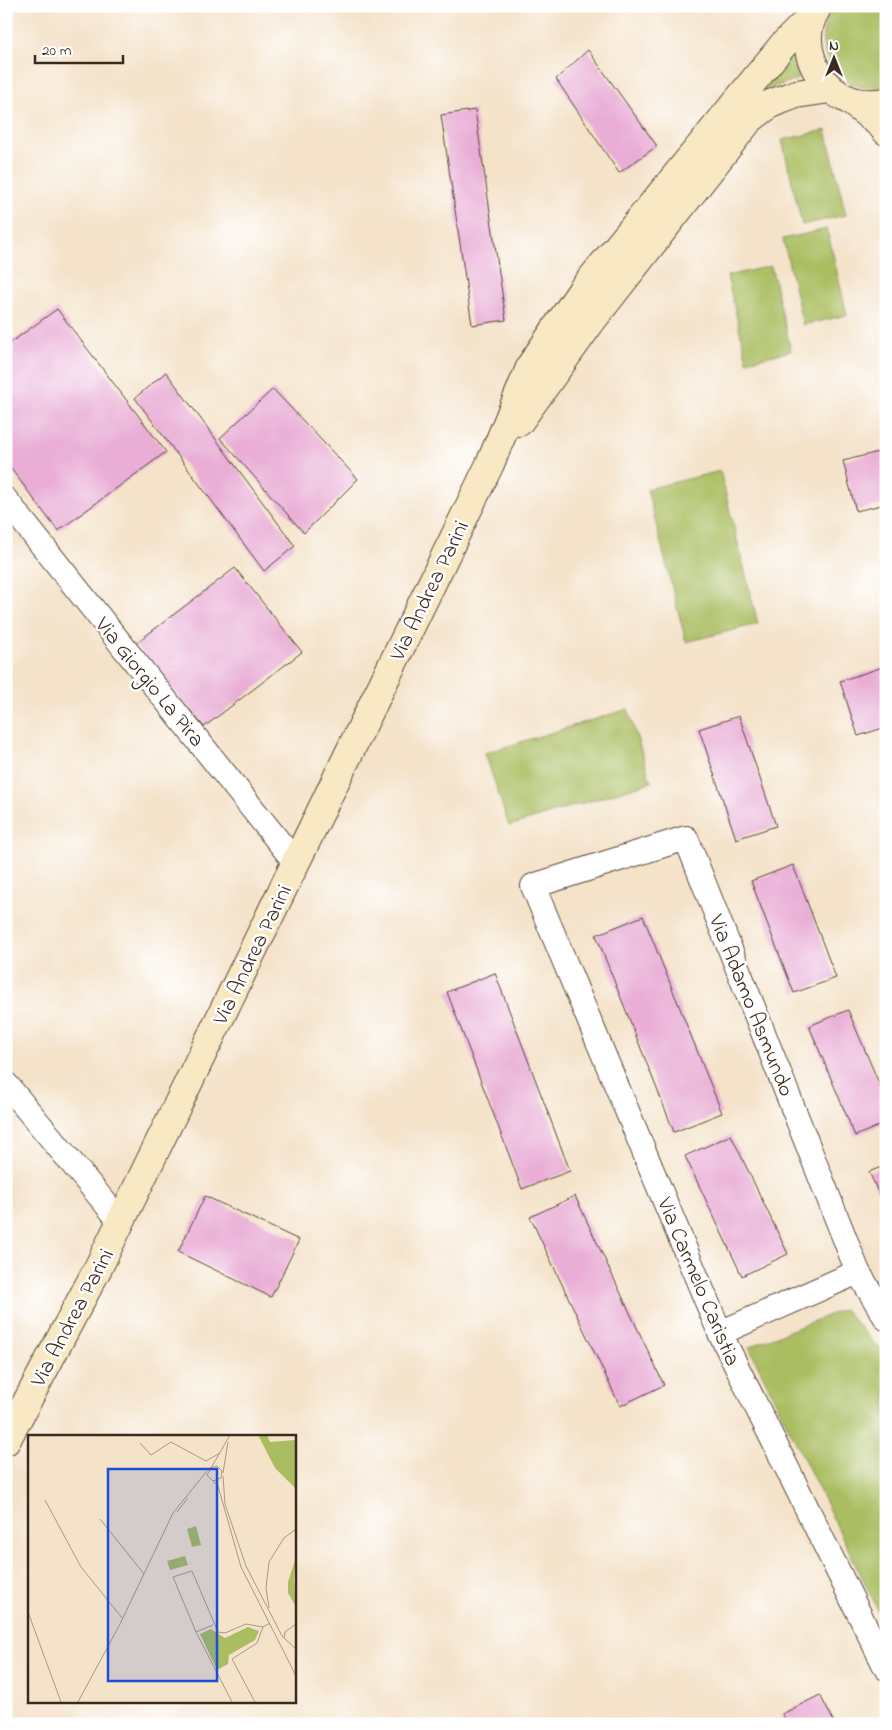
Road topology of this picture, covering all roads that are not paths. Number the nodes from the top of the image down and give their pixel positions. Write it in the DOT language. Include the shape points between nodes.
graph roads {
  1 [pos="815,11"];
  2 [pos="839,94"];
  3 [pos="886,102"];
  4 [pos="886,131"];
  5 [pos="490,464"];
  6 [pos="6,500"];
  7 [pos="295,862"];
  8 [pos="533,886"];
  9 [pos="6,1084"];
  10 [pos="121,1222"];
  11 [pos="858,1272"];
  12 [pos="886,1318"];
  13 [pos="720,1333"];
  14 [pos="6,1441"];
  15 [pos="886,1668"];
  1 -- 2 [label="main road" via="808,36 810,55 817,74"];
  1 -- 5 [label="main road" via="783,45 582,290 531,364"];
  2 -- 3 [label="main road" via="869,104"];
  2 -- 4 [label="main road"];
  2 -- 5 [label="main road" via="796,94 770,104 749,120 592,319"];
  5 -- 7 [label="main road, Via Andrea Parini"];
  6 -- 7 [label="street, Via Giorgio La Pira"];
  7 -- 10 [label="main road, Via Andrea Parini"];
  8 -- 11 [label="street, Via Adamo Asmundo" via="686,838"];
  8 -- 13 [label="street, Via Carmelo Caristia"];
  9 -- 10 [label="street"];
  10 -- 14 [label="main road, Via Andrea Parini"];
  11 -- 12 [label="street, Via Adamo Asmundo"];
  11 -- 13 [label="street"];
  13 -- 15 [label="street, Via Carmelo Caristia"];
}
